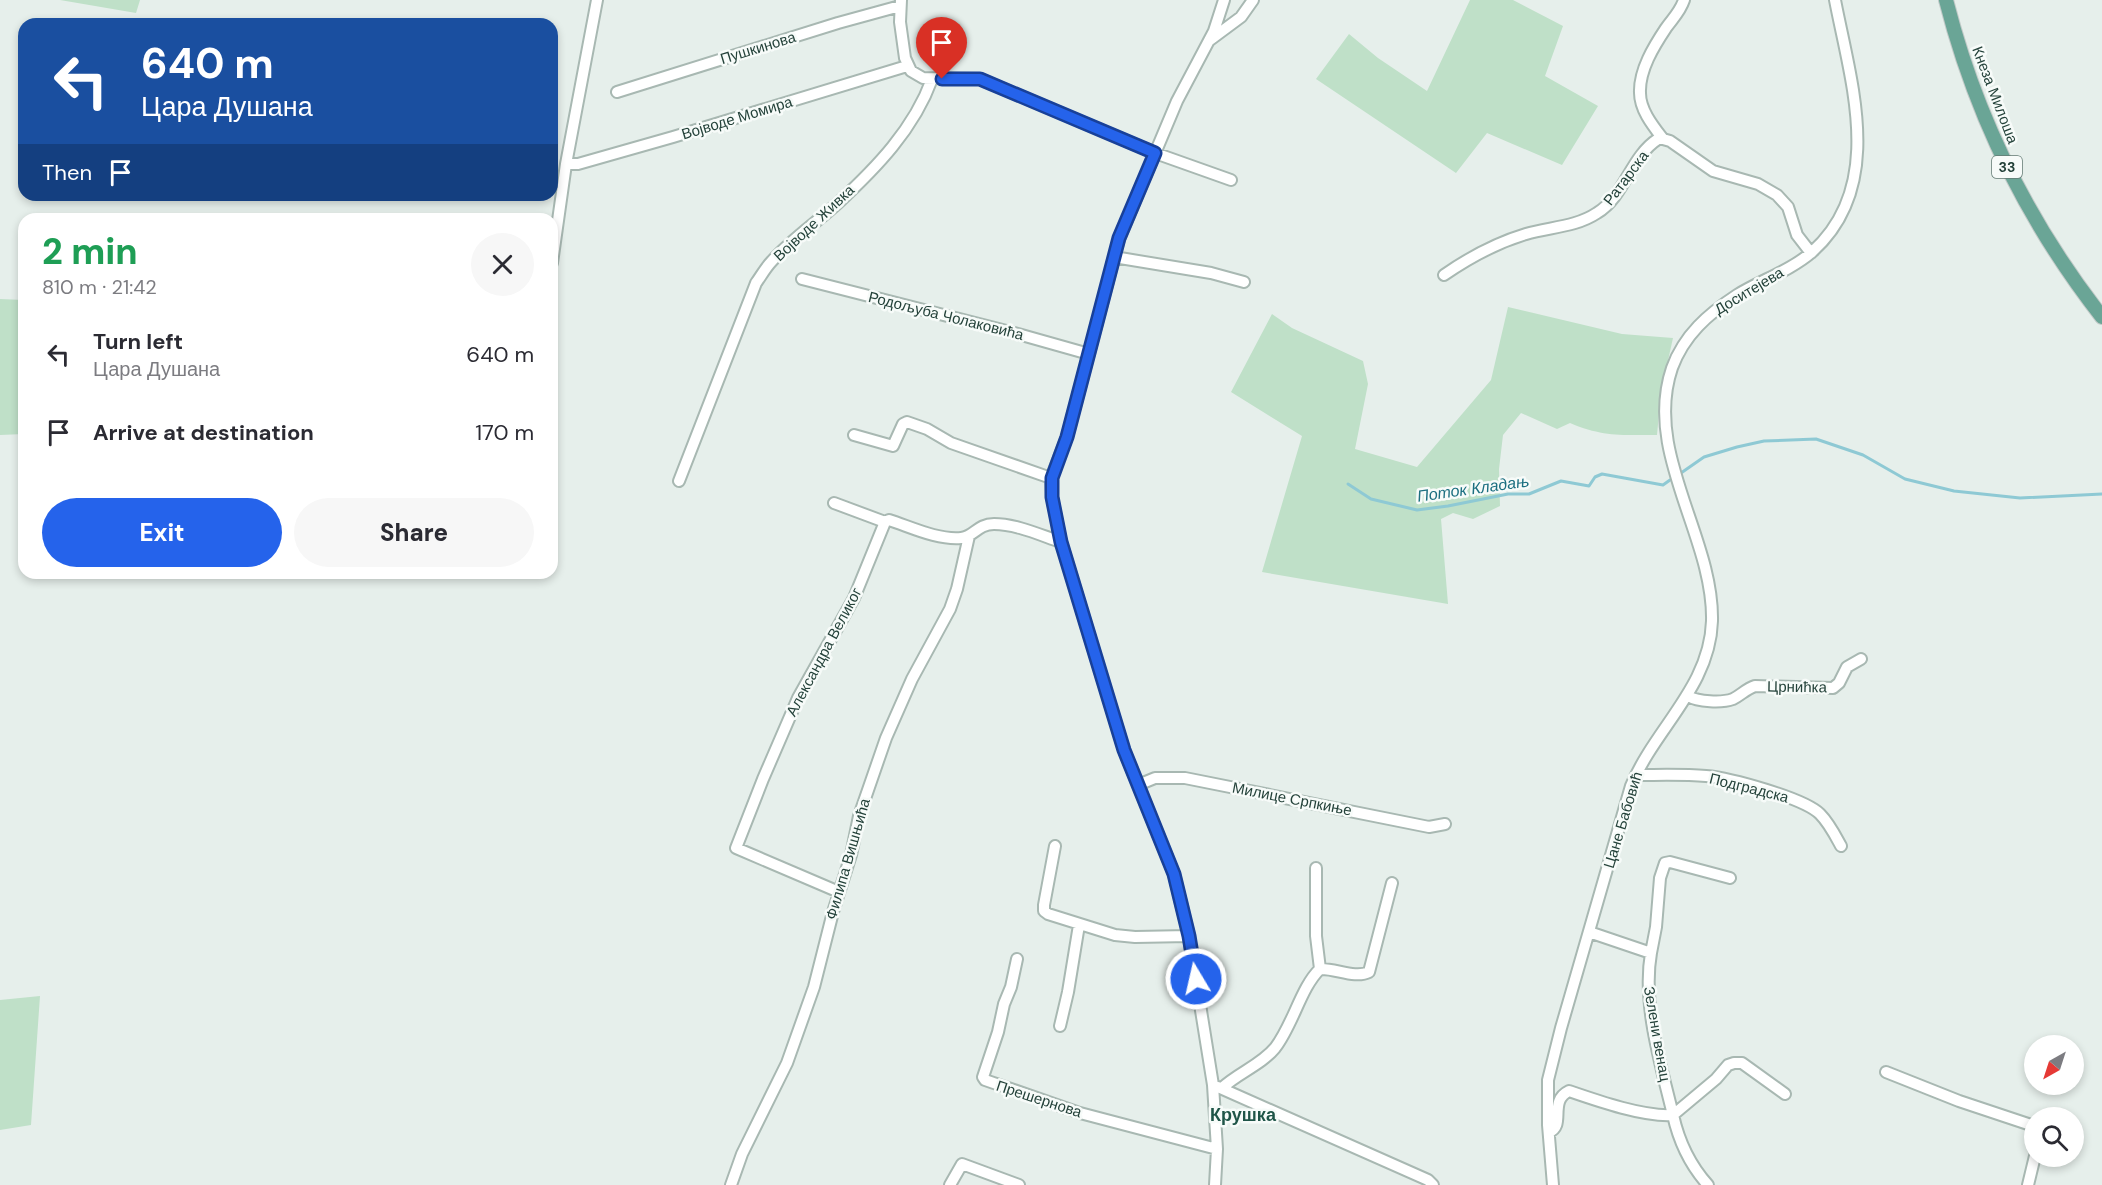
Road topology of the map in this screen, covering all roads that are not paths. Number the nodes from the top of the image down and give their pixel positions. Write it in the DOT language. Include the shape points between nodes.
graph roads {
  1 [pos="597,0"];
  2 [pos="1224,0"];
  3 [pos="1253,0"];
  4 [pos="1683,0"];
  5 [pos="1835,0"];
  6 [pos="1946,0"];
  7 [pos="900,3"];
  8 [pos="1208,42"];
  9 [pos="907,66"];
  10 [pos="932,80"];
  11 [pos="617,92"];
  12 [pos="1663,139"];
  13 [pos="1155,153"];
  14 [pos="566,164"];
  15 [pos="1231,180"];
  16 [pos="558,221"];
  17 [pos="1811,253"];
  18 [pos="1114,257"];
  19 [pos="1444,275"];
  20 [pos="802,279"];
  21 [pos="1245,282"];
  22 [pos="2102,317"];
  23 [pos="1089,354"];
  24 [pos="854,435"];
  25 [pos="1675,472"];
  26 [pos="1052,478"];
  27 [pos="679,480"];
  28 [pos="834,503"];
  29 [pos="885,522"];
  30 [pos="969,536"];
  31 [pos="1061,542"];
  32 [pos="1861,659"];
  33 [pos="1688,696"];
  34 [pos="1636,774"];
  35 [pos="1138,785"];
  36 [pos="1445,824"];
  37 [pos="1055,846"];
  38 [pos="1841,846"];
  39 [pos="1316,868"];
  40 [pos="1730,878"];
  41 [pos="1392,883"];
  42 [pos="839,892"];
  43 [pos="1079,925"];
  44 [pos="1589,932"];
  45 [pos="1189,936"];
  46 [pos="1651,953"];
  47 [pos="1017,959"];
  48 [pos="1320,969"];
  49 [pos="1060,1026"];
  50 [pos="1886,1072"];
  51 [pos="1218,1087"];
  52 [pos="1785,1094"];
  53 [pos="1673,1115"];
  54 [pos="2024,1123"];
  55 [pos="1549,1132"];
  56 [pos="1217,1149"];
  57 [pos="2032,1167"];
  58 [pos="730,1185"];
  59 [pos="950,1185"];
  60 [pos="1019,1185"];
  61 [pos="1215,1185"];
  62 [pos="1433,1185"];
  63 [pos="1553,1185"];
  64 [pos="1708,1185"];
  65 [pos="2028,1185"];
  1 -- 14 [label="street"];
  2 -- 8 [label="street"];
  3 -- 8 [label="street" via="1240,17"];
  4 -- 12 [label="street, Ратарска" via="1647,60 1641,87 1644,109"];
  5 -- 17 [label="street, Доситејева" via="1856,114 1856,178 1841,216"];
  6 -- 22 [label="main road, Кнеза Милоша / 33" via="1990,135 2046,237"];
  7 -- 9 [label="street"];
  7 -- 11 [label="street, Пушкинова"];
  8 -- 13 [label="street"];
  9 -- 10 [label="street"];
  9 -- 14 [label="street, Војводе Момира" via="673,137"];
  10 -- 13 [label="street" via="980,79"];
  10 -- 27 [label="street, Војводе Живка" via="925,99 890,149 772,261 756,283"];
  12 -- 17 [label="street" via="1713,171 1758,184 1777,195 1788,207 1797,235"];
  12 -- 19 [label="street, Ратарска" via="1646,149 1599,212 1584,220 1497,244 1467,258"];
  13 -- 15 [label="street"];
  13 -- 18 [label="street"];
  14 -- 16 [label="street"];
  17 -- 25 [label="street, Доситејева" via="1722,305 1689,336 1672,369 1665,413"];
  18 -- 21 [label="street"];
  18 -- 23 [label="street"];
  20 -- 23 [label="street, Родољуба Чолаковића"];
  23 -- 26 [label="street"];
  24 -- 26 [label="street" via="893,446 907,422 951,443"];
  25 -- 33 [label="street, Цане Бабовић" via="1704,568 1712,620 1702,668"];
  26 -- 31 [label="street"];
  28 -- 29 [label="street"];
  29 -- 30 [label="street" via="936,536"];
  29 -- 42 [label="street, Александра Великог" via="854,598 798,698 736,848"];
  30 -- 31 [label="street" via="980,527 996,524"];
  30 -- 42 [label="street, Филипа Вишњића" via="950,609 886,738 859,816"];
  31 -- 35 [label="street"];
  32 -- 33 [label="street, Црнићка" via="1847,667 1833,688 1755,686 1733,699"];
  33 -- 34 [label="street, Цане Бабовић"];
  34 -- 38 [label="street, Подградска" via="1708,776 1796,799 1820,813"];
  34 -- 44 [label="street, Цане Бабовић"];
  35 -- 36 [label="street, Милице Српкиње" via="1155,778 1185,778 1429,827"];
  35 -- 45 [label="street" via="1174,874"];
  37 -- 43 [label="street" via="1044,911"];
  39 -- 48 [label="street"];
  40 -- 46 [label="street, Зелени венац" via="1665,862"];
  41 -- 48 [label="street" via="1369,972 1361,975"];
  42 -- 58 [label="street, Филипа Вишњића" via="814,987 787,1063"];
  43 -- 45 [label="street" via="1135,937"];
  43 -- 49 [label="street"];
  44 -- 46 [label="street"];
  44 -- 55 [label="street, Цане Бабовић" via="1548,1080"];
  45 -- 51 [label="street"];
  46 -- 53 [label="street, Зелени венац" via="1648,984 1653,1022"];
  47 -- 56 [label="street, Прешернова" via="985,1080 1091,1116"];
  48 -- 51 [label="street" via="1273,1050"];
  50 -- 54 [label="street"];
  51 -- 56 [label="street"];
  51 -- 62 [label="street"];
  52 -- 53 [label="street" via="1742,1063 1734,1063"];
  53 -- 55 [label="street" via="1597,1101 1569,1091 1559,1100 1557,1126"];
  53 -- 64 [label="street, Зелени венац" via="1682,1148"];
  55 -- 63 [label="street, Цане Бабовић"];
  56 -- 61 [label="street"];
  57 -- 65 [label="street"];
  59 -- 60 [label="street" via="962,1164"];
}
